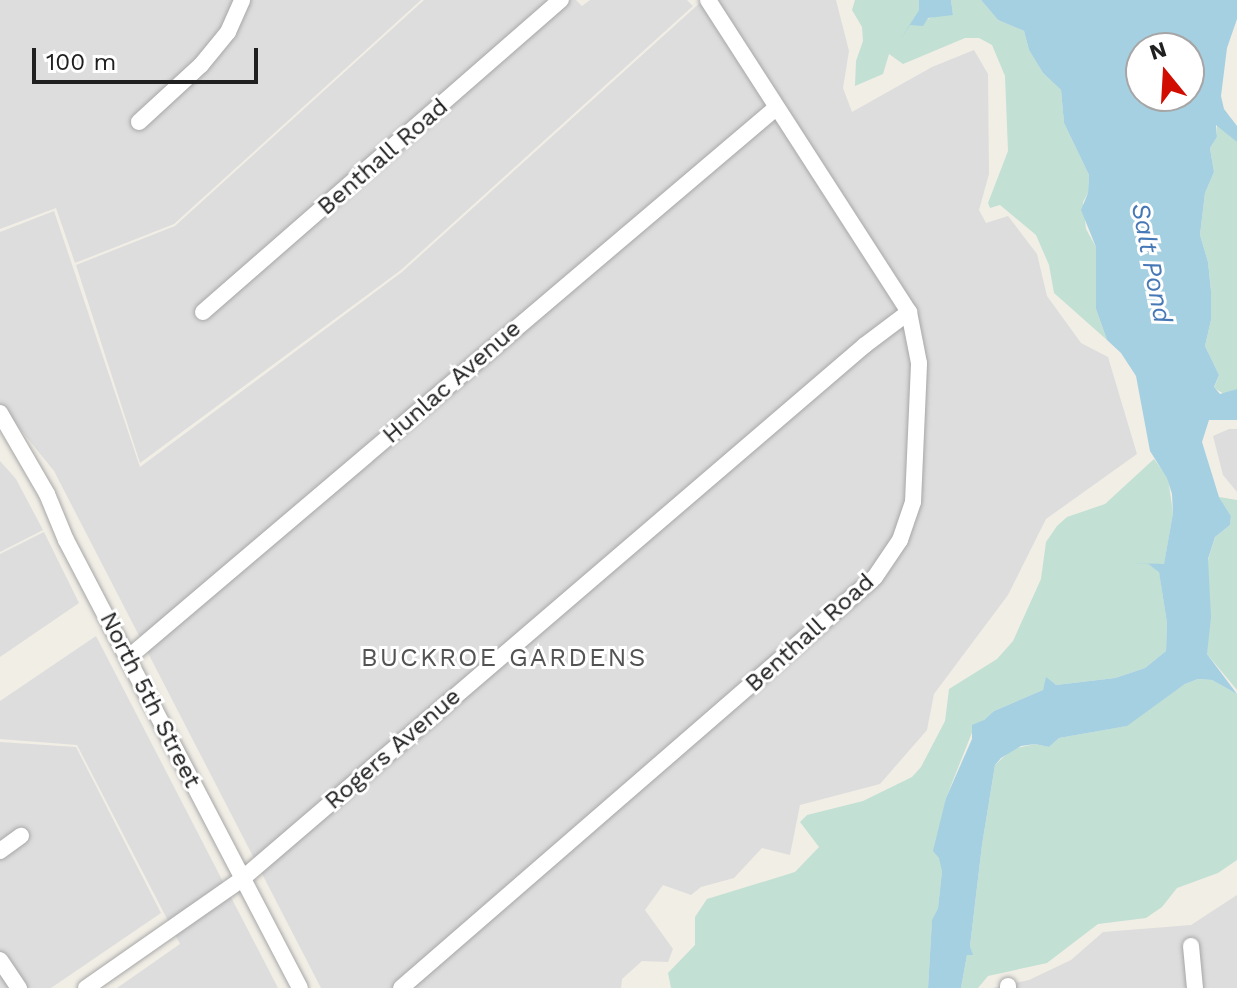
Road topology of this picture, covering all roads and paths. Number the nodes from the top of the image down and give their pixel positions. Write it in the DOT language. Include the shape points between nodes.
graph roads {
  1 [pos="242,0"];
  2 [pos="561,0"];
  3 [pos="708,0"];
  4 [pos="776,108"];
  5 [pos="139,122"];
  6 [pos="203,312"];
  7 [pos="909,312"];
  8 [pos="0,413"];
  9 [pos="129,657"];
  10 [pos="21,836"];
  11 [pos="0,851"];
  12 [pos="242,879"];
  13 [pos="1191,946"];
  14 [pos="0,960"];
  15 [pos="19,988"];
  16 [pos="86,988"];
  17 [pos="300,988"];
  18 [pos="401,988"];
  19 [pos="1195,988"];
  1 -- 5 [label="street" via="219,43"];
  2 -- 6 [label="street, Benthall Road"];
  3 -- 4 [label="street, Benthall Road"];
  4 -- 7 [label="street, Benthall Road"];
  4 -- 9 [label="street, Hunlac Avenue"];
  7 -- 12 [label="street, Rogers Avenue"];
  7 -- 18 [label="street, Benthall Road" via="919,363 913,502 900,540 875,577"];
  8 -- 9 [label="street, North 5th Street"];
  9 -- 12 [label="street, North 5th Street"];
  10 -- 11 [label="street"];
  12 -- 16 [label="street, Rogers Avenue"];
  12 -- 17 [label="street, North 5th Street"];
  13 -- 19 [label="street"];
  14 -- 15 [label="street"];
}
